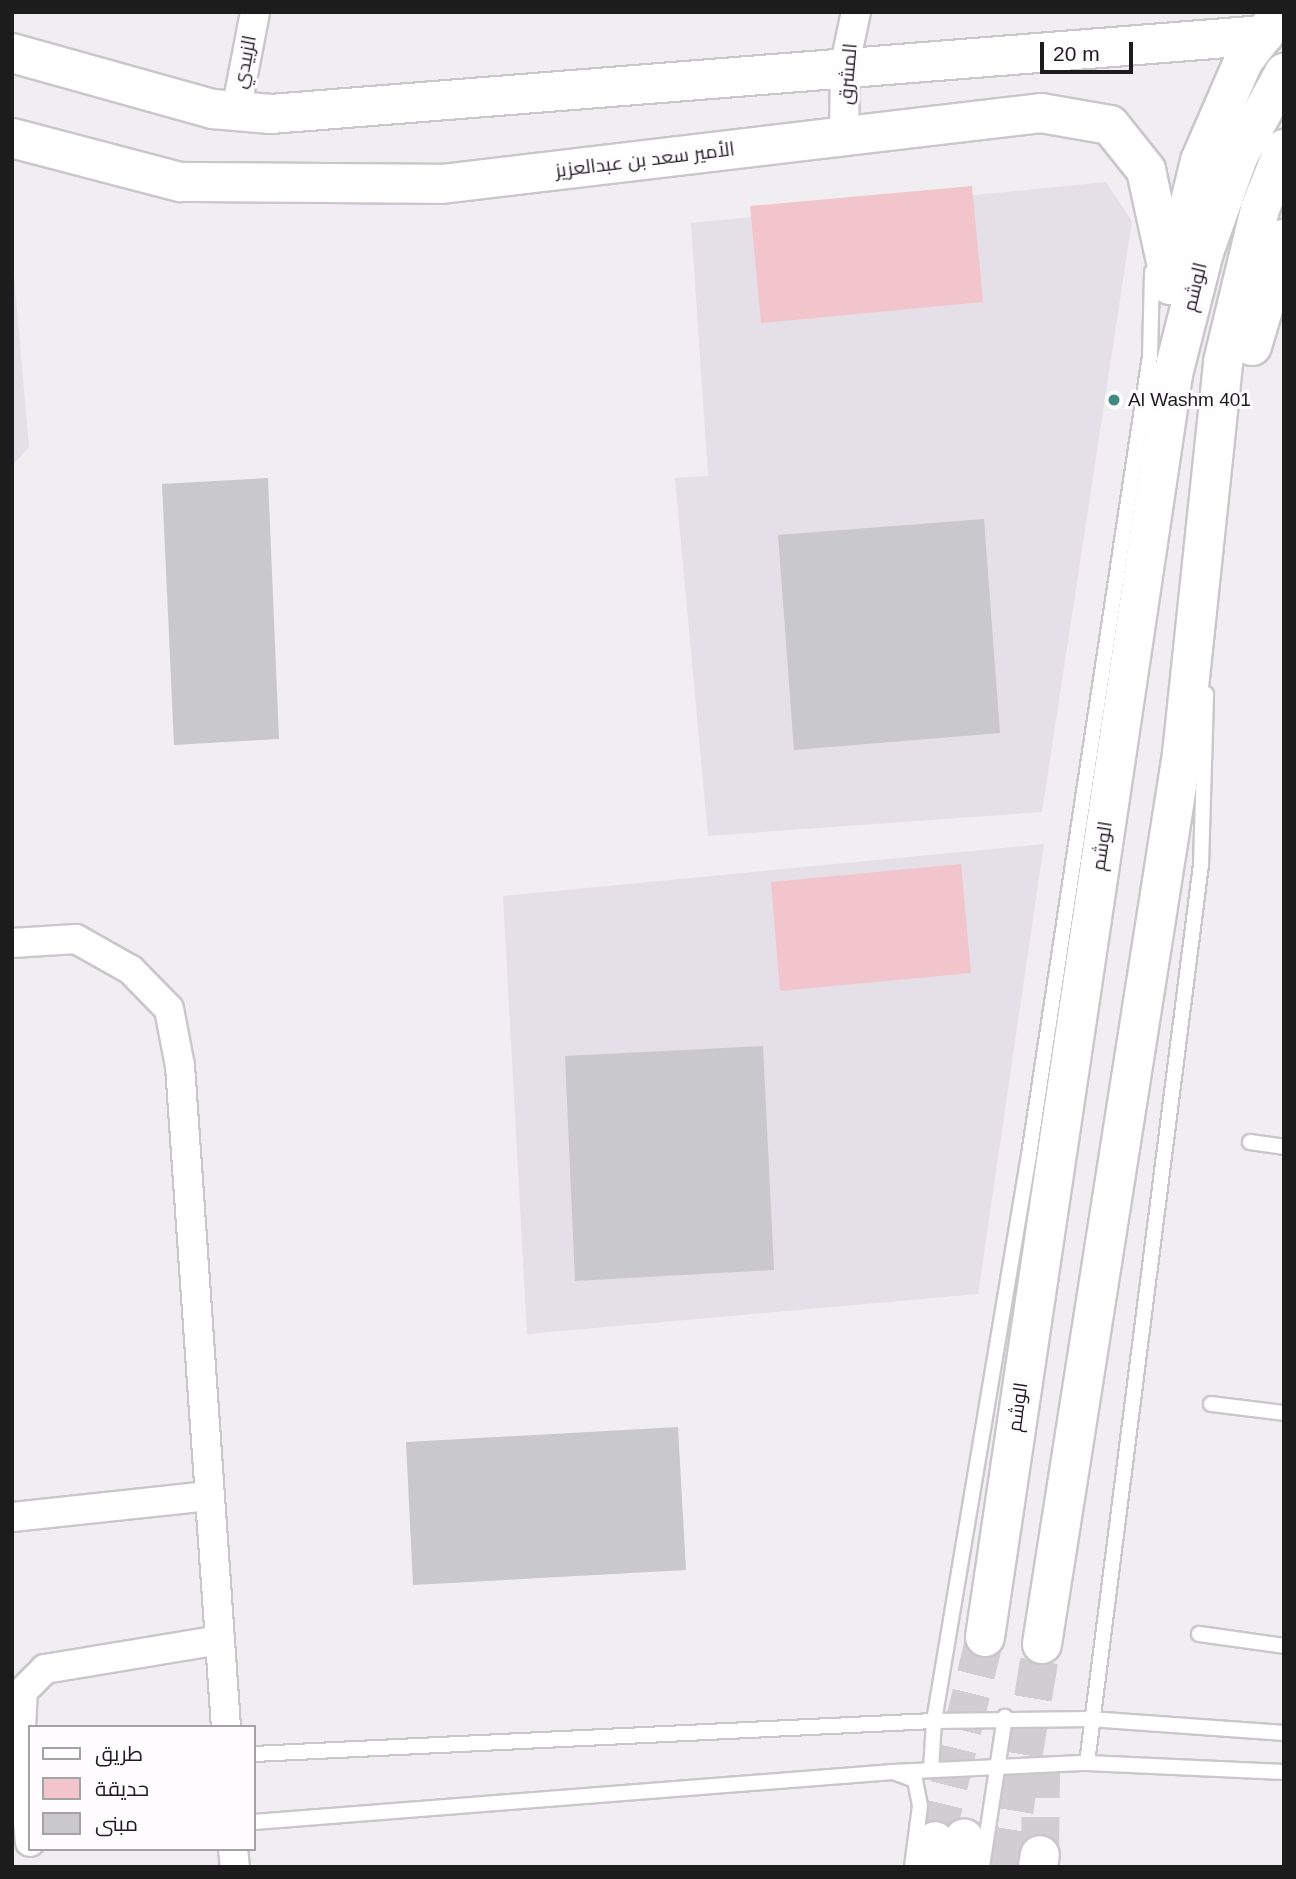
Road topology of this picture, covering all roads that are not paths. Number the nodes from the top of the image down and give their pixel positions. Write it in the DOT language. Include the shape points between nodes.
graph roads {
  1 [pos="255,12"];
  2 [pos="856,12"];
  3 [pos="1272,23"];
  4 [pos="12,53"];
  5 [pos="845,64"];
  6 [pos="1284,73"];
  7 [pos="236,111"];
  8 [pos="844,137"];
  9 [pos="12,138"];
  10 [pos="1284,149"];
  11 [pos="1154,208"];
  12 [pos="1284,239"];
  13 [pos="1170,281"];
  14 [pos="1172,374"];
  15 [pos="1212,482"];
  16 [pos="1127,685"];
  17 [pos="1087,769"];
  18 [pos="12,943"];
  19 [pos="1250,1142"];
  20 [pos="1284,1147"];
  21 [pos="1211,1404"];
  22 [pos="1284,1413"];
  23 [pos="209,1496"];
  24 [pos="12,1517"];
  25 [pos="1199,1634"];
  26 [pos="985,1637"];
  27 [pos="220,1640"];
  28 [pos="1042,1644"];
  29 [pos="1284,1646"];
  30 [pos="1005,1717"];
  31 [pos="1090,1719"];
  32 [pos="934,1721"];
  33 [pos="226,1725"];
  34 [pos="1284,1733"];
  35 [pos="256,1754"];
  36 [pos="1087,1763"];
  37 [pos="996,1764"];
  38 [pos="931,1770"];
  39 [pos="892,1772"];
  40 [pos="1284,1772"];
  41 [pos="28,1822"];
  42 [pos="256,1822"];
  43 [pos="947,1858"];
  1 -- 7 [label="street, الزبيدي"];
  2 -- 5 [label="street, المشرق"];
  3 -- 5 [label="main road"];
  3 -- 13 [label="main road" via="1244,60 1199,161"];
  4 -- 7 [label="main road"];
  5 -- 7 [label="main road" via="271,114"];
  5 -- 8 [label="street, المشرق"];
  6 -- 14 [label="main road, الوشم" via="1238,157 1204,252"];
  8 -- 9 [label="main road, الأمير سعد بن عبدالعزيز" via="442,184 180,181"];
  8 -- 11 [label="main road, الأمير سعد بن عبدالعزيز" via="1041,113 1110,125 1146,170"];
  10 -- 15 [label="main road" via="1260,209 1223,362"];
  11 -- 13 [label="main road, الأمير سعد بن عبدالعزيز"];
  11 -- 17 [label="lane" via="1150,356"];
  12 -- 15 [label="main road"];
  13 -- 14 [label="main road"];
  14 -- 16 [label="main road, الوشم"];
  15 -- 28 [label="main road" via="1182,754"];
  15 -- 31 [label="lane" via="1201,865"];
  16 -- 17 [label="main road"];
  16 -- 26 [label="main road, الوشم"];
  17 -- 32 [label="lane"];
  18 -- 23 [label="street" via="76,939 131,971 169,1009 180,1066"];
  19 -- 20 [label="lane"];
  21 -- 22 [label="lane"];
  23 -- 24 [label="street"];
  23 -- 27 [label="street"];
  25 -- 29 [label="lane"];
  27 -- 33 [label="street"];
  27 -- 41 [label="street" via="46,1669 23,1691 20,1744"];
  30 -- 31 [label="lane"];
  30 -- 32 [label="lane"];
  30 -- 37 [label="lane"];
  31 -- 34 [label="lane"];
  31 -- 36 [label="lane"];
  32 -- 35 [label="lane"];
  32 -- 38 [label="lane"];
  36 -- 37 [label="lane"];
  36 -- 40 [label="lane"];
  37 -- 38 [label="lane"];
  37 -- 43 [label="lane"];
  38 -- 39 [label="lane"];
  39 -- 42 [label="lane"];
  39 -- 43 [label="lane" via="915,1780 920,1806"];
}
